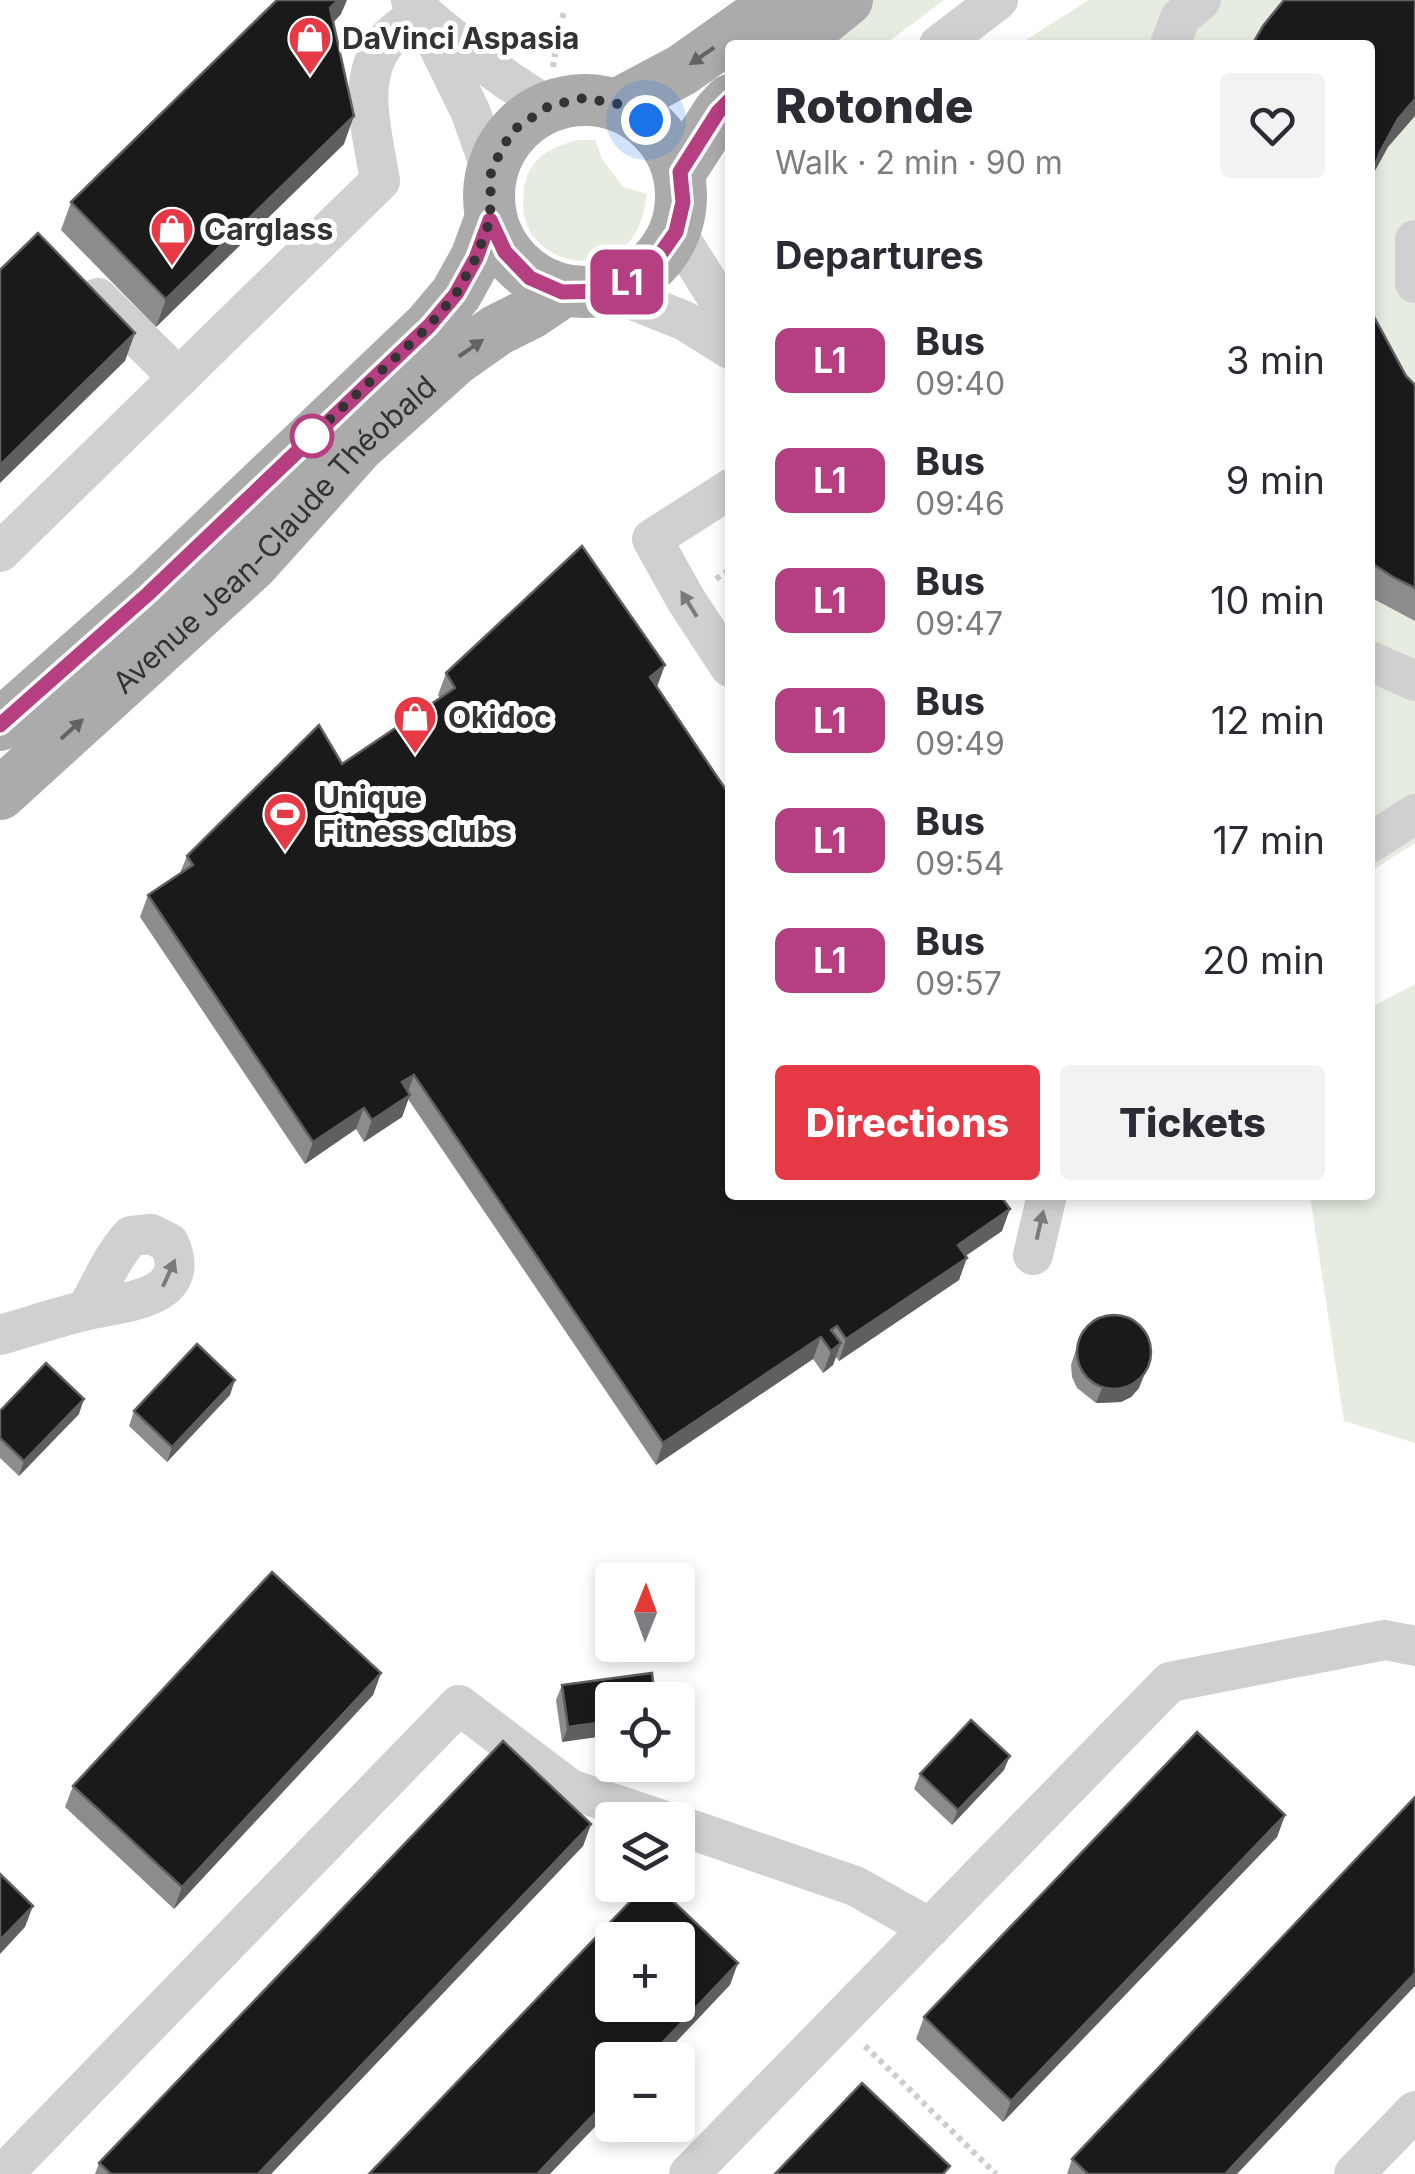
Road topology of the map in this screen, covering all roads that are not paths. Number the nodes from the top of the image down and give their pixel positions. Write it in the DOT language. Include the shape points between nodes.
graph roads {
  1 [pos="780,0"];
  2 [pos="847,0"];
  3 [pos="998,0"];
  4 [pos="1201,0"];
  5 [pos="416,6"];
  6 [pos="798,40"];
  7 [pos="946,40"];
  8 [pos="1172,40"];
  9 [pos="550,88"];
  10 [pos="618,104"];
  11 [pos="725,105"];
  12 [pos="680,172"];
  13 [pos="490,195"];
  14 [pos="676,232"];
  15 [pos="1415,240"];
  16 [pos="76,275"];
  17 [pos="1415,283"];
  18 [pos="586,291"];
  19 [pos="725,310"];
  20 [pos="725,346"];
  21 [pos="179,378"];
  22 [pos="725,492"];
  23 [pos="0,552"];
  24 [pos="725,659"];
  25 [pos="1375,663"];
  26 [pos="1415,681"];
  27 [pos="0,726"];
  28 [pos="0,794"];
  29 [pos="1415,814"];
  30 [pos="1375,840"];
  31 [pos="1046,1200"];
  32 [pos="1033,1255"];
  33 [pos="86,1310"];
  34 [pos="0,1335"];
  35 [pos="1415,1646"];
  36 [pos="609,1802"];
  37 [pos="695,1831"];
  38 [pos="930,1928"];
  39 [pos="1415,2111"];
  40 [pos="2,2174"];
  41 [pos="689,2174"];
  42 [pos="1354,2174"];
  1 -- 10 [label="main road, one-way" via="682,70"];
  2 -- 6 [label="main road"];
  3 -- 7 [label="street"];
  4 -- 8 [label="street" via="1180,18"];
  5 -- 9 [label="street" via="524,92"];
  5 -- 13 [label="street" via="466,99"];
  5 -- 21 [label="street" via="371,72 380,181"];
  9 -- 10 [label="main road"];
  9 -- 13 [label="main road" via="512,131"];
  10 -- 12 [label="main road" via="668,144"];
  11 -- 12 [label="main road"];
  12 -- 14 [label="main road"];
  13 -- 18 [label="main road" via="505,252 530,278"];
  13 -- 27 [label="main road, Avenue Jean-Claude Théobald" via="476,258 429,326"];
  14 -- 18 [label="main road" via="650,269"];
  14 -- 19 [label="street"];
  15 -- 17 [label="street"];
  16 -- 21 [label="street"];
  18 -- 20 [label="street" via="685,321"];
  28 -- 18 [label="main road, Avenue Jean-Claude Théobald, one-way" via="253,564 358,446 456,359 497,330"];
  21 -- 23 [label="street"];
  24 -- 22 [label="street, one-way" via="652,539"];
  25 -- 26 [label="street"];
  29 -- 30 [label="street"];
  32 -- 31 [label="street, one-way"];
  33 -- 34 [label="street"];
  35 -- 38 [label="street" via="1385,1640 1170,1682"];
  36 -- 40 [label="street" via="570,1789 460,1705"];
  37 -- 38 [label="street" via="854,1886"];
  38 -- 41 [label="street"];
  39 -- 42 [label="street"];
}
